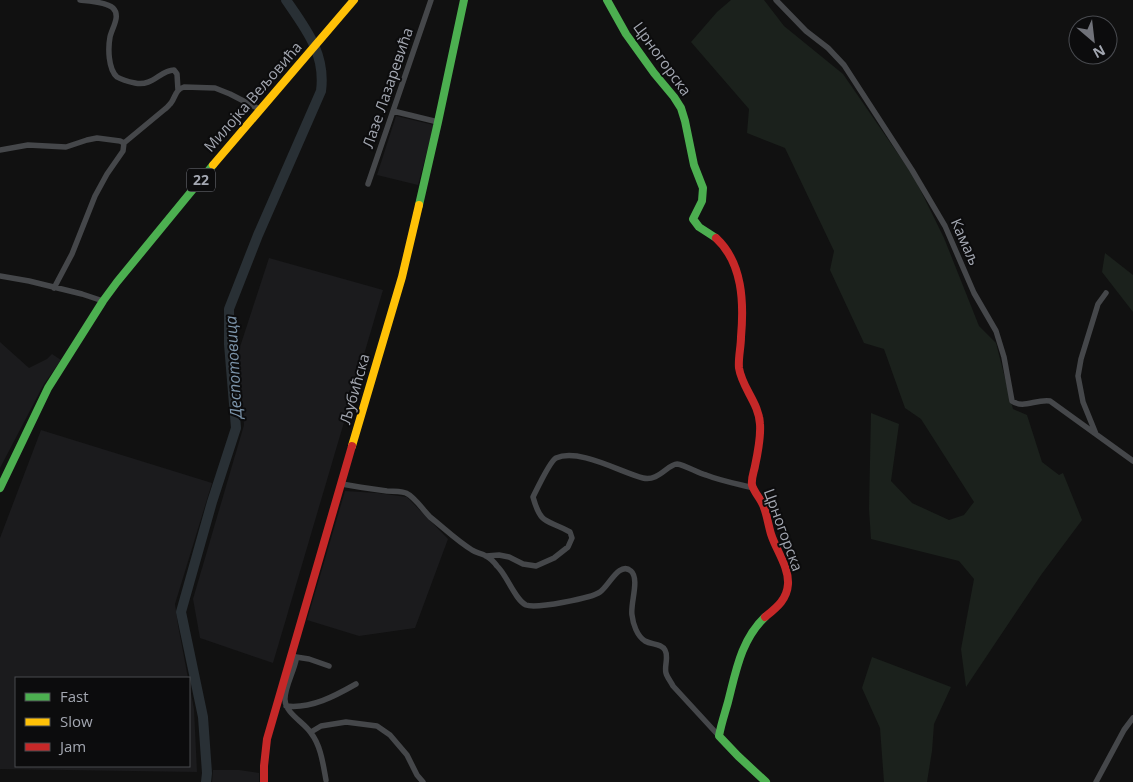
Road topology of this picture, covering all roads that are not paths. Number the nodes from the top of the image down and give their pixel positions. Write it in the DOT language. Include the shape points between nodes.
graph roads {
  1 [pos="80,0"];
  2 [pos="354,0"];
  3 [pos="431,0"];
  4 [pos="464,0"];
  5 [pos="607,0"];
  6 [pos="776,0"];
  7 [pos="178,90"];
  8 [pos="261,110"];
  9 [pos="394,111"];
  10 [pos="438,122"];
  11 [pos="124,143"];
  12 [pos="0,150"];
  13 [pos="368,184"];
  14 [pos="0,276"];
  15 [pos="54,288"];
  16 [pos="1106,293"];
  17 [pos="103,301"];
  18 [pos="1096,434"];
  19 [pos="1133,461"];
  20 [pos="342,484"];
  21 [pos="0,488"];
  22 [pos="754,488"];
  23 [pos="486,556"];
  24 [pos="293,656"];
  25 [pos="329,666"];
  26 [pos="356,684"];
  27 [pos="286,706"];
  28 [pos="1133,718"];
  29 [pos="311,732"];
  30 [pos="719,736"];
  31 [pos="326,780"];
  32 [pos="264,782"];
  33 [pos="423,782"];
  34 [pos="766,782"];
  35 [pos="1096,782"];
  1 -- 7 [label="street" via="109,4 116,12 110,46 111,67 116,76 137,84 148,83 174,70"];
  2 -- 8 [label="street, Милојка Вељовића / 22"];
  3 -- 9 [label="street, Лазе Лазаревића"];
  4 -- 10 [label="street, Љубићска"];
  5 -- 22 [label="street, Црногорска" via="626,34 681,108 694,165 703,188 694,223 717,238 736,268 742,308 740,373 760,423 752,482"];
  6 -- 18 [label="street, Камаљ" via="844,65 931,202 974,293 996,331 1012,401 1023,405 1050,401"];
  7 -- 8 [label="street" via="184,87 215,88"];
  7 -- 11 [label="street" via="165,109"];
  8 -- 17 [label="street, Милојка Вељовића / 22"];
  9 -- 10 [label="street"];
  9 -- 13 [label="street, Лазе Лазаревића"];
  10 -- 20 [label="street, Љубићска" via="402,276"];
  11 -- 12 [label="street" via="97,138 66,147 28,145"];
  11 -- 15 [label="street" via="123,151 95,196 72,254"];
  14 -- 15 [label="street"];
  15 -- 17 [label="street"];
  16 -- 18 [label="street" via="1098,304 1080,359 1078,376 1083,402"];
  17 -- 21 [label="street, Милојка Вељовића / 22" via="43,398"];
  18 -- 19 [label="street, Камаљ"];
  20 -- 23 [label="street" via="407,494 452,536"];
  20 -- 24 [label="street, Љубићска"];
  22 -- 23 [label="street" via="707,476 678,464 646,479 585,457 561,456 553,459 533,497 542,518 570,532 572,538 568,547 536,566 499,555"];
  22 -- 30 [label="street, Црногорска" via="782,558 788,586 781,605 762,619 743,647"];
  23 -- 30 [label="street" via="498,567 524,604 530,606 598,594 621,568 630,571 635,584 631,613 636,631 646,642 665,649 666,673 670,680"];
  24 -- 25 [label="street"];
  24 -- 27 [label="street" via="296,660 284,698"];
  24 -- 32 [label="street, Љубићска" via="267,739"];
  26 -- 27 [label="street" via="330,698"];
  27 -- 29 [label="street"];
  28 -- 35 [label="street"];
  29 -- 31 [label="street" via="318,746"];
  29 -- 33 [label="street" via="320,726 346,722 376,726 390,735"];
  30 -- 34 [label="street"];
}
